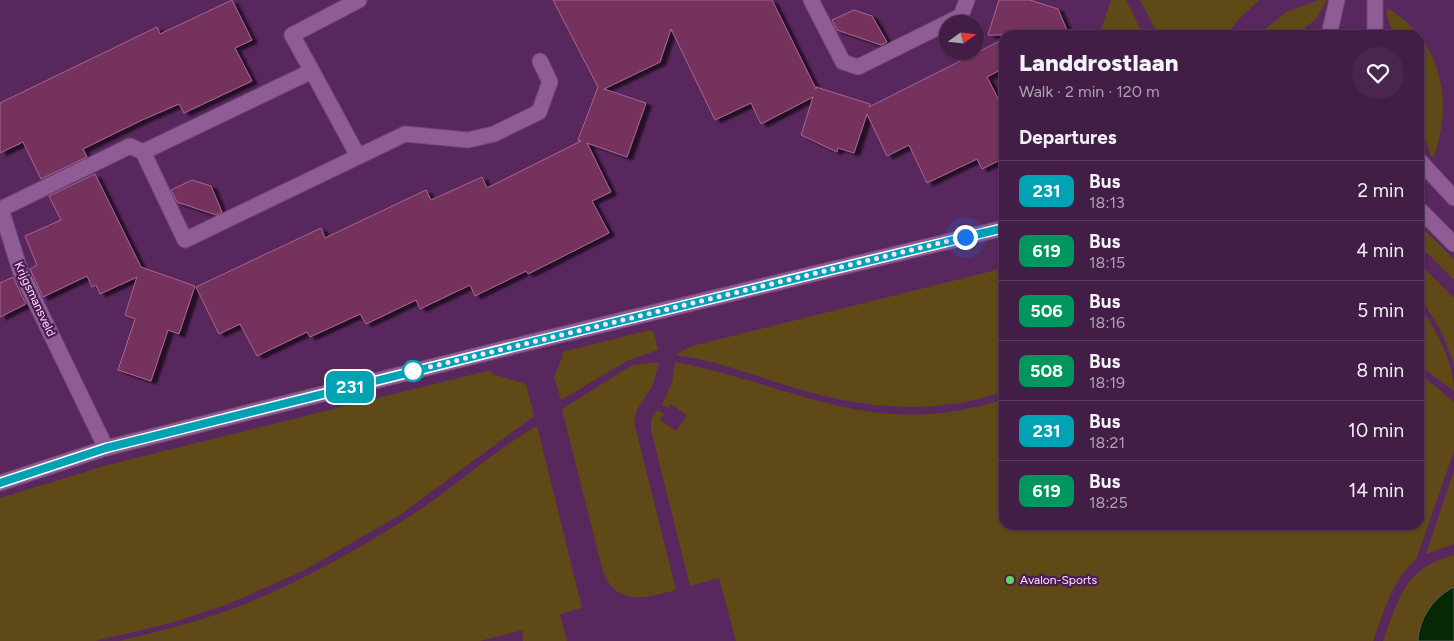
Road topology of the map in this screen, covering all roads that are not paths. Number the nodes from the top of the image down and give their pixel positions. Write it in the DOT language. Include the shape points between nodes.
graph roads {
  1 [pos="358,0"];
  2 [pos="810,0"];
  3 [pos="967,0"];
  4 [pos="1337,0"];
  5 [pos="1375,0"];
  6 [pos="1330,30"];
  7 [pos="1375,30"];
  8 [pos="540,62"];
  9 [pos="312,71"];
  10 [pos="143,152"];
  11 [pos="358,156"];
  12 [pos="1424,165"];
  13 [pos="1454,198"];
  14 [pos="1424,214"];
  15 [pos="999,229"];
  16 [pos="4,233"];
  17 [pos="1454,244"];
  18 [pos="106,448"];
  19 [pos="0,483"];
  1 -- 9 [label="street" via="292,34"];
  2 -- 3 [label="street" via="843,62 858,67 961,16"];
  4 -- 6 [label="street"];
  5 -- 7 [label="street"];
  8 -- 11 [label="street" via="550,82 539,112 494,134 468,140 405,134"];
  9 -- 10 [label="street, Krijgsmansveld"];
  9 -- 11 [label="street"];
  10 -- 11 [label="street" via="185,240"];
  10 -- 16 [label="street, Krijgsmansveld" via="130,146 1,209"];
  12 -- 13 [label="street"];
  14 -- 17 [label="street"];
  15 -- 18 [label="street"];
  16 -- 18 [label="street, Krijgsmansveld"];
  18 -- 19 [label="street"];
}
